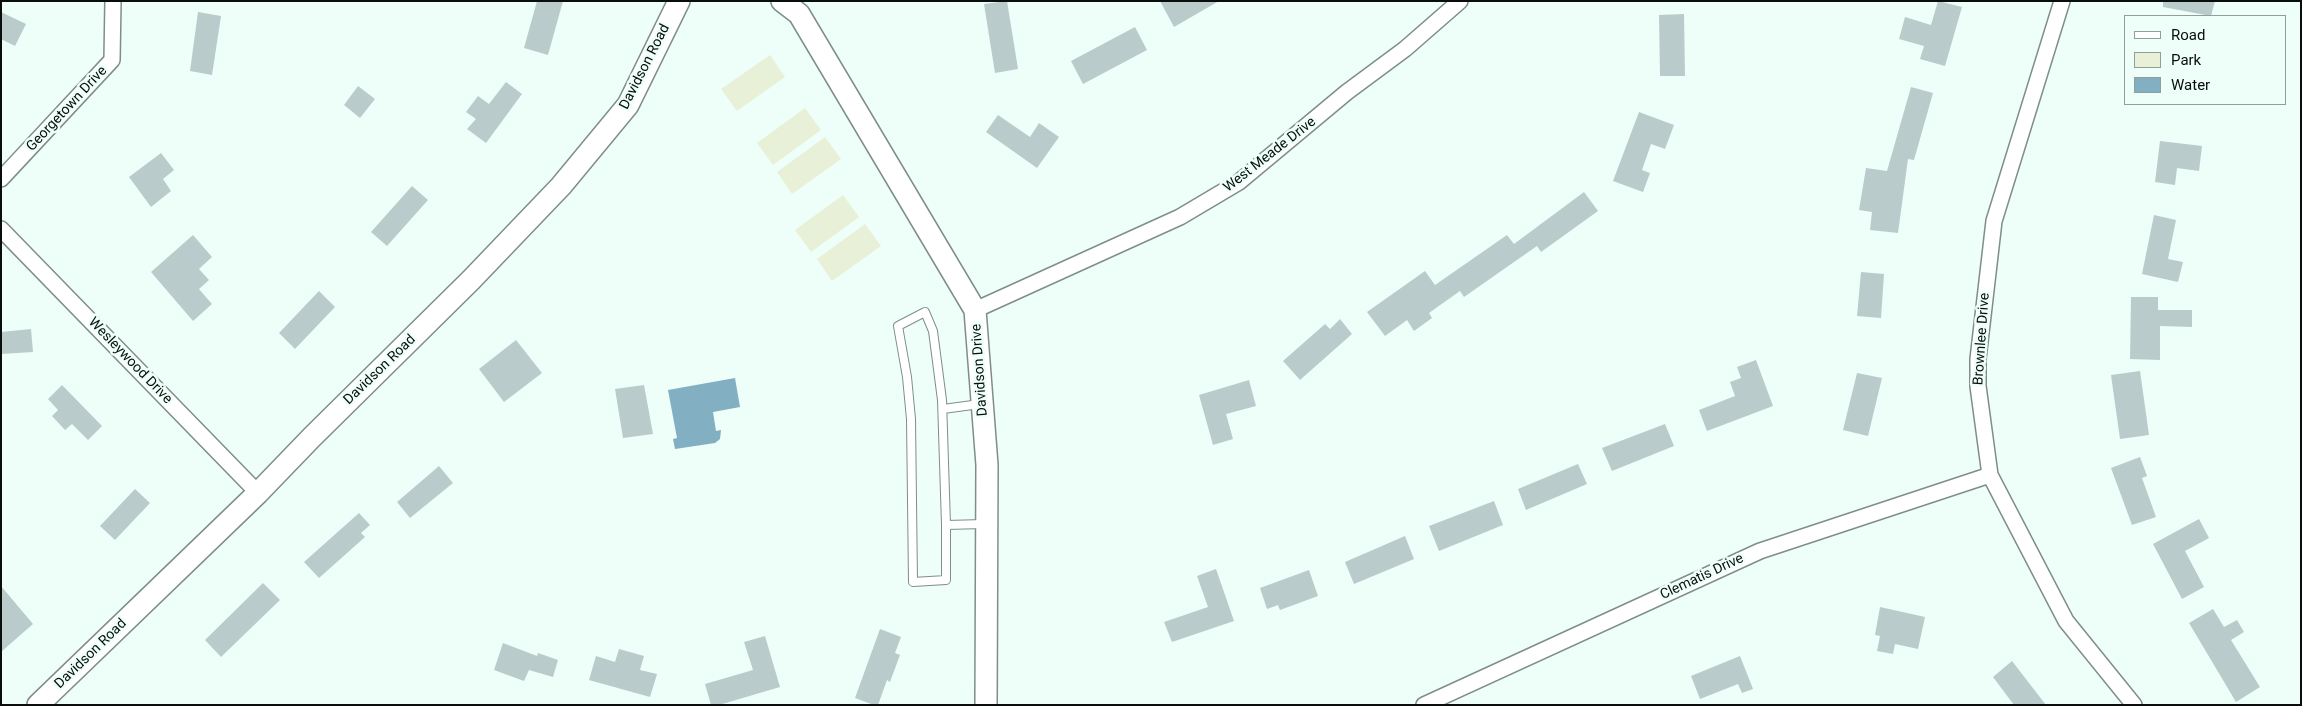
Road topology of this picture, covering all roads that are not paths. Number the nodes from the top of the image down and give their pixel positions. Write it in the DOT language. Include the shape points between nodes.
graph roads {
  1 [pos="113,1"];
  2 [pos="679,1"];
  3 [pos="782,1"];
  4 [pos="1460,1"];
  5 [pos="2062,1"];
  6 [pos="1,179"];
  7 [pos="1,229"];
  8 [pos="975,310"];
  9 [pos="982,404"];
  10 [pos="943,410"];
  11 [pos="1990,475"];
  12 [pos="258,493"];
  13 [pos="986,524"];
  14 [pos="946,525"];
  15 [pos="38,705"];
  16 [pos="986,705"];
  17 [pos="1424,705"];
  18 [pos="2134,705"];
  1 -- 6 [label="street, Georgetown Drive" via="112,60"];
  2 -- 12 [label="street, Davidson Road" via="628,105 562,186"];
  3 -- 8 [label="street, Davidson Drive" via="799,14"];
  4 -- 8 [label="street, West Meade Drive" via="1239,182 1180,216"];
  5 -- 11 [label="street, Brownlee Drive" via="1997,212 1991,242 1978,359 1978,386"];
  7 -- 12 [label="street, Wesleywood Drive"];
  8 -- 9 [label="street, Davidson Drive"];
  9 -- 10 [label="lane"];
  9 -- 13 [label="street, Davidson Drive" via="987,465"];
  10 -- 14 [label="lane"];
  10 -- 14 [label="lane" via="933,331 925,312 898,326 911,428 913,582 946,580"];
  11 -- 17 [label="street, Clematis Drive" via="1760,551"];
  11 -- 18 [label="street, Brownlee Drive" via="2066,621"];
  12 -- 15 [label="street, Davidson Road"];
  13 -- 14 [label="lane"];
  13 -- 16 [label="street, Davidson Drive"];
}
